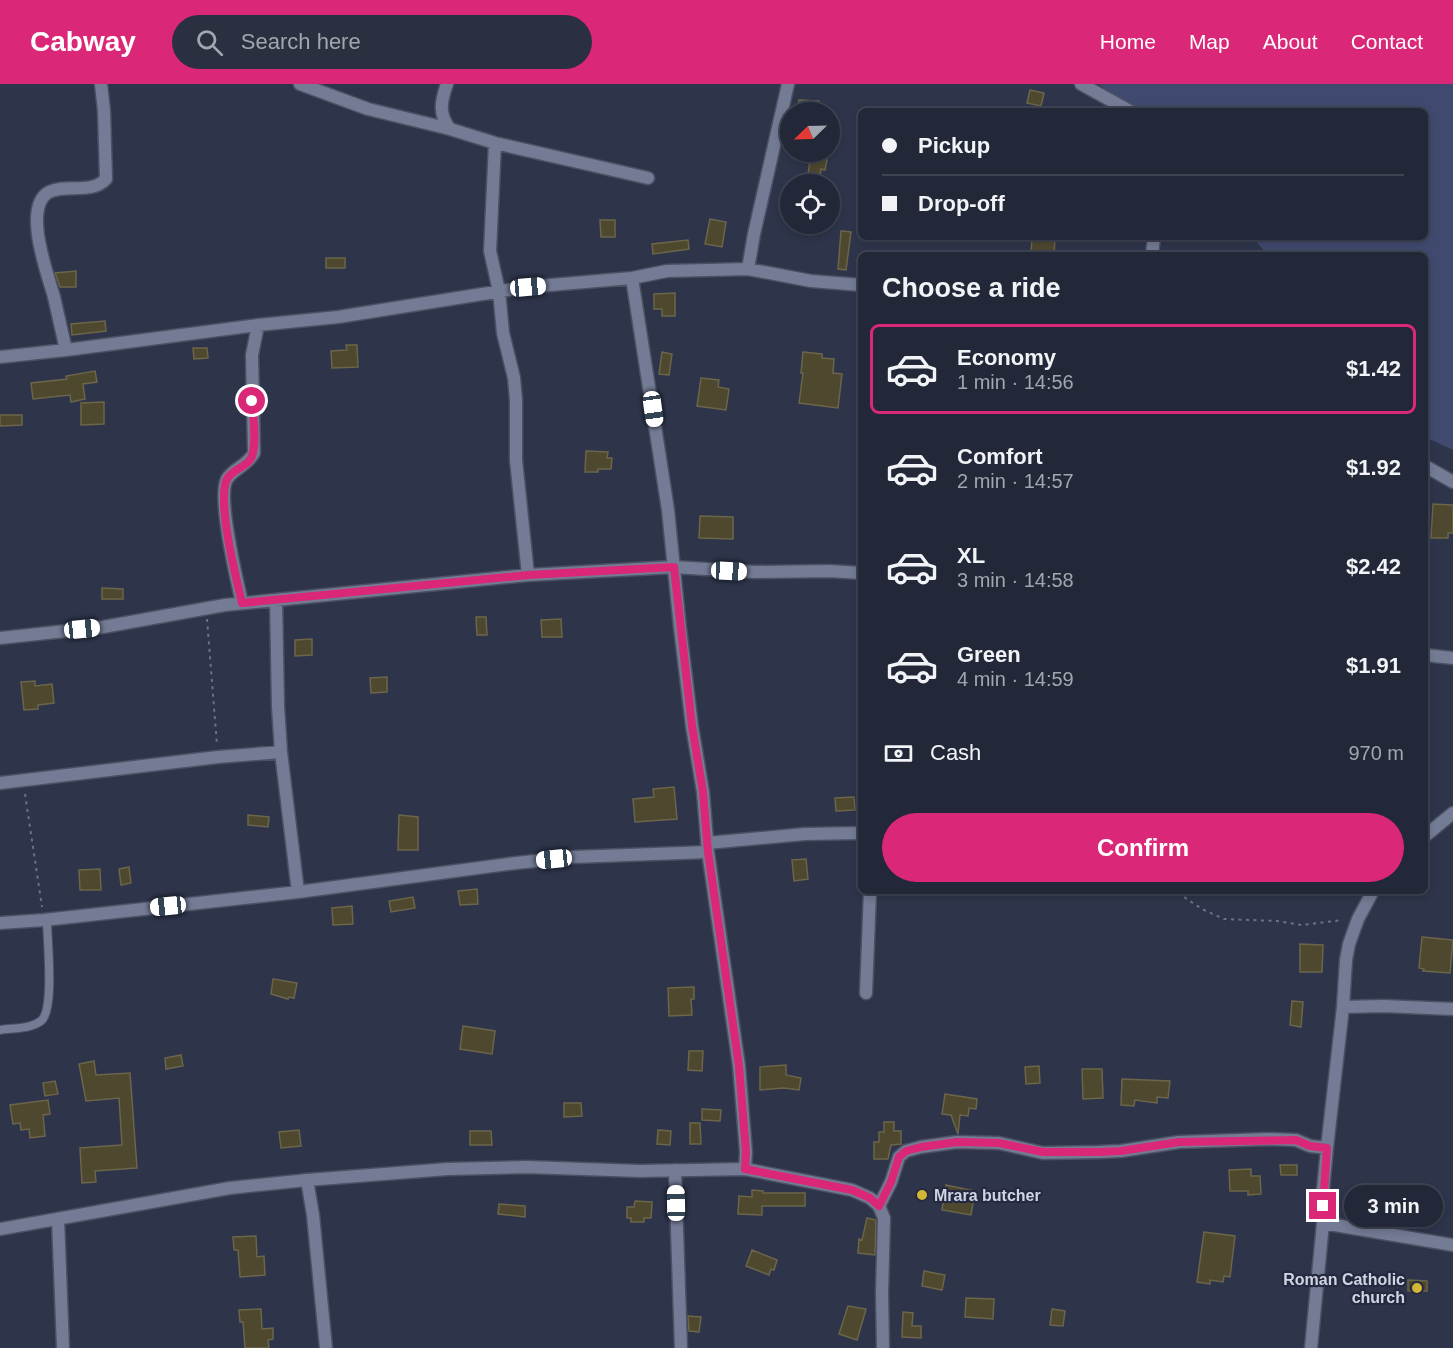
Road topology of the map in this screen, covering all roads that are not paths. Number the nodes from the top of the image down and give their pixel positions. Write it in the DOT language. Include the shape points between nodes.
graph roads {
  1 [pos="101,84"];
  2 [pos="300,84"];
  3 [pos="447,84"];
  4 [pos="788,84"];
  5 [pos="1081,84"];
  6 [pos="1125,108"];
  7 [pos="450,129"];
  8 [pos="495,143"];
  9 [pos="648,178"];
  10 [pos="748,269"];
  11 [pos="632,278"];
  12 [pos="858,285"];
  13 [pos="499,291"];
  14 [pos="258,325"];
  15 [pos="66,351"];
  16 [pos="0,357"];
  17 [pos="1428,468"];
  18 [pos="1453,482"];
  19 [pos="674,567"];
  20 [pos="858,573"];
  21 [pos="528,575"];
  22 [pos="276,600"];
  23 [pos="242,603"];
  24 [pos="0,638"];
  25 [pos="1428,655"];
  26 [pos="1453,658"];
  27 [pos="281,752"];
  28 [pos="0,783"];
  29 [pos="1453,813"];
  30 [pos="858,833"];
  31 [pos="1428,834"];
  32 [pos="707,848"];
  33 [pos="298,892"];
  34 [pos="870,894"];
  35 [pos="1371,894"];
  36 [pos="45,920"];
  37 [pos="0,923"];
  38 [pos="866,993"];
  39 [pos="1343,1007"];
  40 [pos="1453,1009"];
  41 [pos="0,1030"];
  42 [pos="1327,1148"];
  43 [pos="745,1169"];
  44 [pos="675,1170"];
  45 [pos="308,1180"];
  46 [pos="879,1206"];
  47 [pos="58,1219"];
  48 [pos="1323,1223"];
  49 [pos="0,1229"];
  50 [pos="1453,1245"];
  51 [pos="63,1348"];
  52 [pos="326,1348"];
  53 [pos="681,1348"];
  54 [pos="883,1348"];
  55 [pos="1311,1348"];
  1 -- 15 [label="street" via="106,179 96,186 50,192 37,212 41,255"];
  2 -- 7 [label="street" via="368,109"];
  3 -- 7 [label="street" via="441,107"];
  4 -- 10 [label="street"];
  5 -- 6 [label="street"];
  7 -- 8 [label="street"];
  8 -- 9 [label="street"];
  8 -- 13 [label="street" via="490,251"];
  10 -- 11 [label="street" via="667,271"];
  10 -- 12 [label="street"];
  11 -- 13 [label="street"];
  11 -- 19 [label="street"];
  13 -- 14 [label="street"];
  13 -- 21 [label="street" via="503,333 514,378 516,460"];
  14 -- 15 [label="street"];
  14 -- 23 [label="street" via="252,355 254,453 227,479 225,486 226,521"];
  15 -- 16 [label="street"];
  17 -- 18 [label="street"];
  19 -- 20 [label="street"];
  19 -- 21 [label="street"];
  19 -- 32 [label="street"];
  21 -- 22 [label="street"];
  22 -- 23 [label="street"];
  22 -- 27 [label="street"];
  23 -- 24 [label="street" via="102,627"];
  25 -- 26 [label="street"];
  27 -- 28 [label="street"];
  27 -- 33 [label="street"];
  29 -- 31 [label="street"];
  30 -- 32 [label="street" via="805,834"];
  32 -- 33 [label="street" via="528,861"];
  32 -- 43 [label="street" via="739,1066"];
  33 -- 36 [label="street"];
  34 -- 38 [label="street"];
  35 -- 39 [label="street" via="1349,944"];
  36 -- 37 [label="street"];
  36 -- 41 [label="lane" via="50,975 47,1013 32,1025"];
  39 -- 40 [label="street"];
  39 -- 42 [label="street"];
  42 -- 46 [label="street" via="1296,1140 1268,1139 1179,1142 1121,1151 1043,1152 999,1143 957,1142 906,1151 899,1157"];
  42 -- 48 [label="street"];
  43 -- 44 [label="street"];
  43 -- 46 [label="street" via="852,1190"];
  44 -- 45 [label="street" via="448,1169"];
  44 -- 53 [label="street"];
  45 -- 47 [label="street" via="230,1188"];
  45 -- 52 [label="street"];
  46 -- 54 [label="street" via="884,1218"];
  47 -- 49 [label="street"];
  47 -- 51 [label="street"];
  48 -- 50 [label="street"];
  48 -- 55 [label="street"];
}
